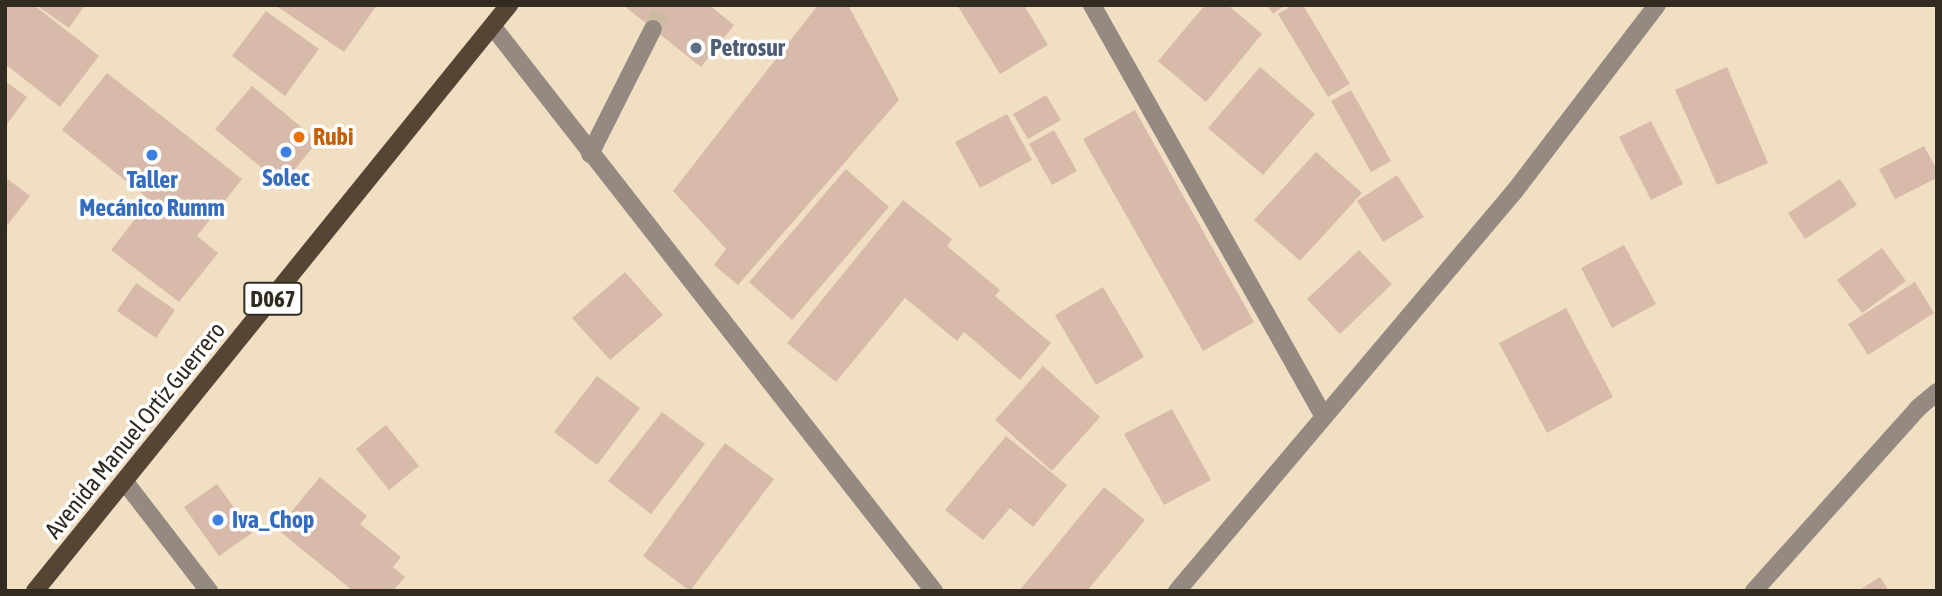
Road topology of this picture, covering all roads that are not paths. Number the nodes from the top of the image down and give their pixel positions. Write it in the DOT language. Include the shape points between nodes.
graph roads {
  1 [pos="509,5"];
  2 [pos="1092,5"];
  3 [pos="1657,5"];
  4 [pos="493,27"];
  5 [pos="653,29"];
  6 [pos="590,155"];
  7 [pos="1937,392"];
  8 [pos="1324,416"];
  9 [pos="125,482"];
  10 [pos="35,591"];
  11 [pos="209,591"];
  12 [pos="934,591"];
  13 [pos="1177,591"];
  14 [pos="1754,591"];
  1 -- 4 [label="main road, Avenida Manuel Ortíz Guerrero / D067"];
  2 -- 8 [label="street"];
  3 -- 8 [label="street" via="1514,192"];
  4 -- 6 [label="street"];
  4 -- 9 [label="main road, Avenida Manuel Ortíz Guerrero / D067"];
  5 -- 6 [label="street"];
  6 -- 12 [label="street"];
  7 -- 14 [label="street" via="1917,408"];
  8 -- 13 [label="street"];
  9 -- 10 [label="main road, Avenida Manuel Ortíz Guerrero / D067"];
  9 -- 11 [label="street"];
}
